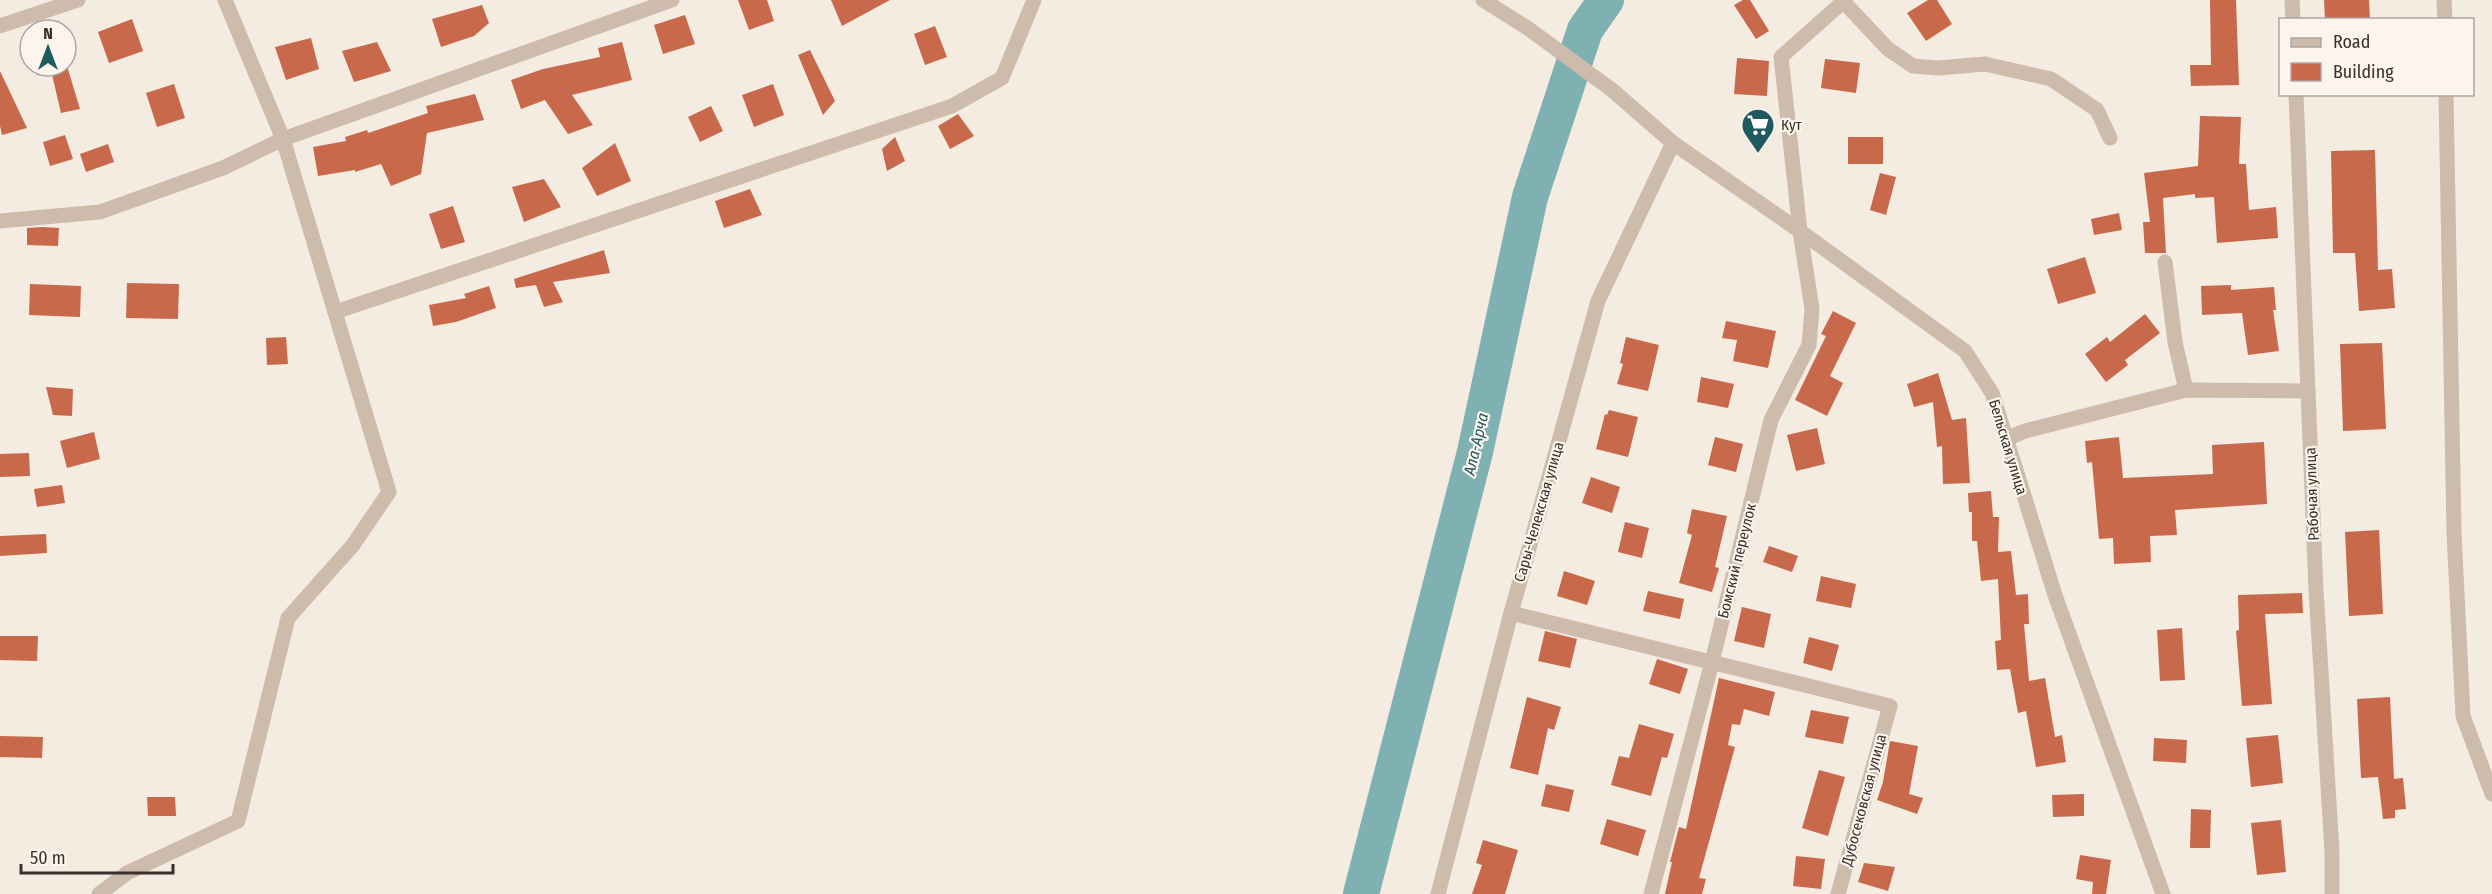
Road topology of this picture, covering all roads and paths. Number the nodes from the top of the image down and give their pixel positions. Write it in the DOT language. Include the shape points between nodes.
graph roads {
  1 [pos="78,0"];
  2 [pos="225,0"];
  3 [pos="672,0"];
  4 [pos="1034,0"];
  5 [pos="1483,0"];
  6 [pos="2292,0"];
  7 [pos="2444,0"];
  8 [pos="1843,1"];
  9 [pos="2293,18"];
  10 [pos="2445,18"];
  11 [pos="0,26"];
  12 [pos="2296,96"];
  13 [pos="2446,96"];
  14 [pos="2109,138"];
  15 [pos="283,139"];
  16 [pos="1673,143"];
  17 [pos="0,221"];
  18 [pos="1800,231"];
  19 [pos="2165,262"];
  20 [pos="335,312"];
  21 [pos="2186,390"];
  22 [pos="2308,391"];
  23 [pos="2006,439"];
  24 [pos="1510,613"];
  25 [pos="1712,662"];
  26 [pos="2492,794"];
  27 [pos="99,894"];
  28 [pos="1438,894"];
  29 [pos="1651,894"];
  30 [pos="1838,894"];
  31 [pos="2163,894"];
  32 [pos="2332,894"];
  1 -- 11 [label="street"];
  2 -- 15 [label="street"];
  3 -- 15 [label="street"];
  4 -- 20 [label="street" via="1002,78 952,106"];
  5 -- 16 [label="street, Бельская улица" via="1612,90"];
  6 -- 9 [label="street"];
  7 -- 10 [label="street"];
  8 -- 14 [label="street" via="1888,49 1913,66 1985,64 2051,79 2097,110"];
  8 -- 18 [label="street, Бомский переулок" via="1781,57"];
  12 -- 22 [label="street, Рабочая улица"];
  13 -- 26 [label="street" via="2454,532 2463,716"];
  15 -- 17 [label="street" via="223,168 100,212"];
  15 -- 20 [label="street"];
  16 -- 18 [label="street, Бельская улица"];
  16 -- 24 [label="street, Сары-Челекская улица" via="1598,301"];
  18 -- 23 [label="street, Бельская улица" via="1965,351 1992,393"];
  18 -- 25 [label="street, Бомский переулок" via="1812,309 1809,345 1771,420"];
  19 -- 21 [label="street" via="2175,342"];
  20 -- 27 [label="street" via="389,492 353,544 288,618 238,821 127,873"];
  21 -- 22 [label="street"];
  21 -- 23 [label="street"];
  22 -- 32 [label="street, Рабочая улица"];
  23 -- 31 [label="street, Бельская улица" via="2055,595"];
  24 -- 25 [label="street"];
  24 -- 28 [label="street, Сары-Челекская улица"];
  25 -- 29 [label="street, Бомский переулок"];
  25 -- 30 [label="street, Дубосековская улица" via="1890,706"];
}
